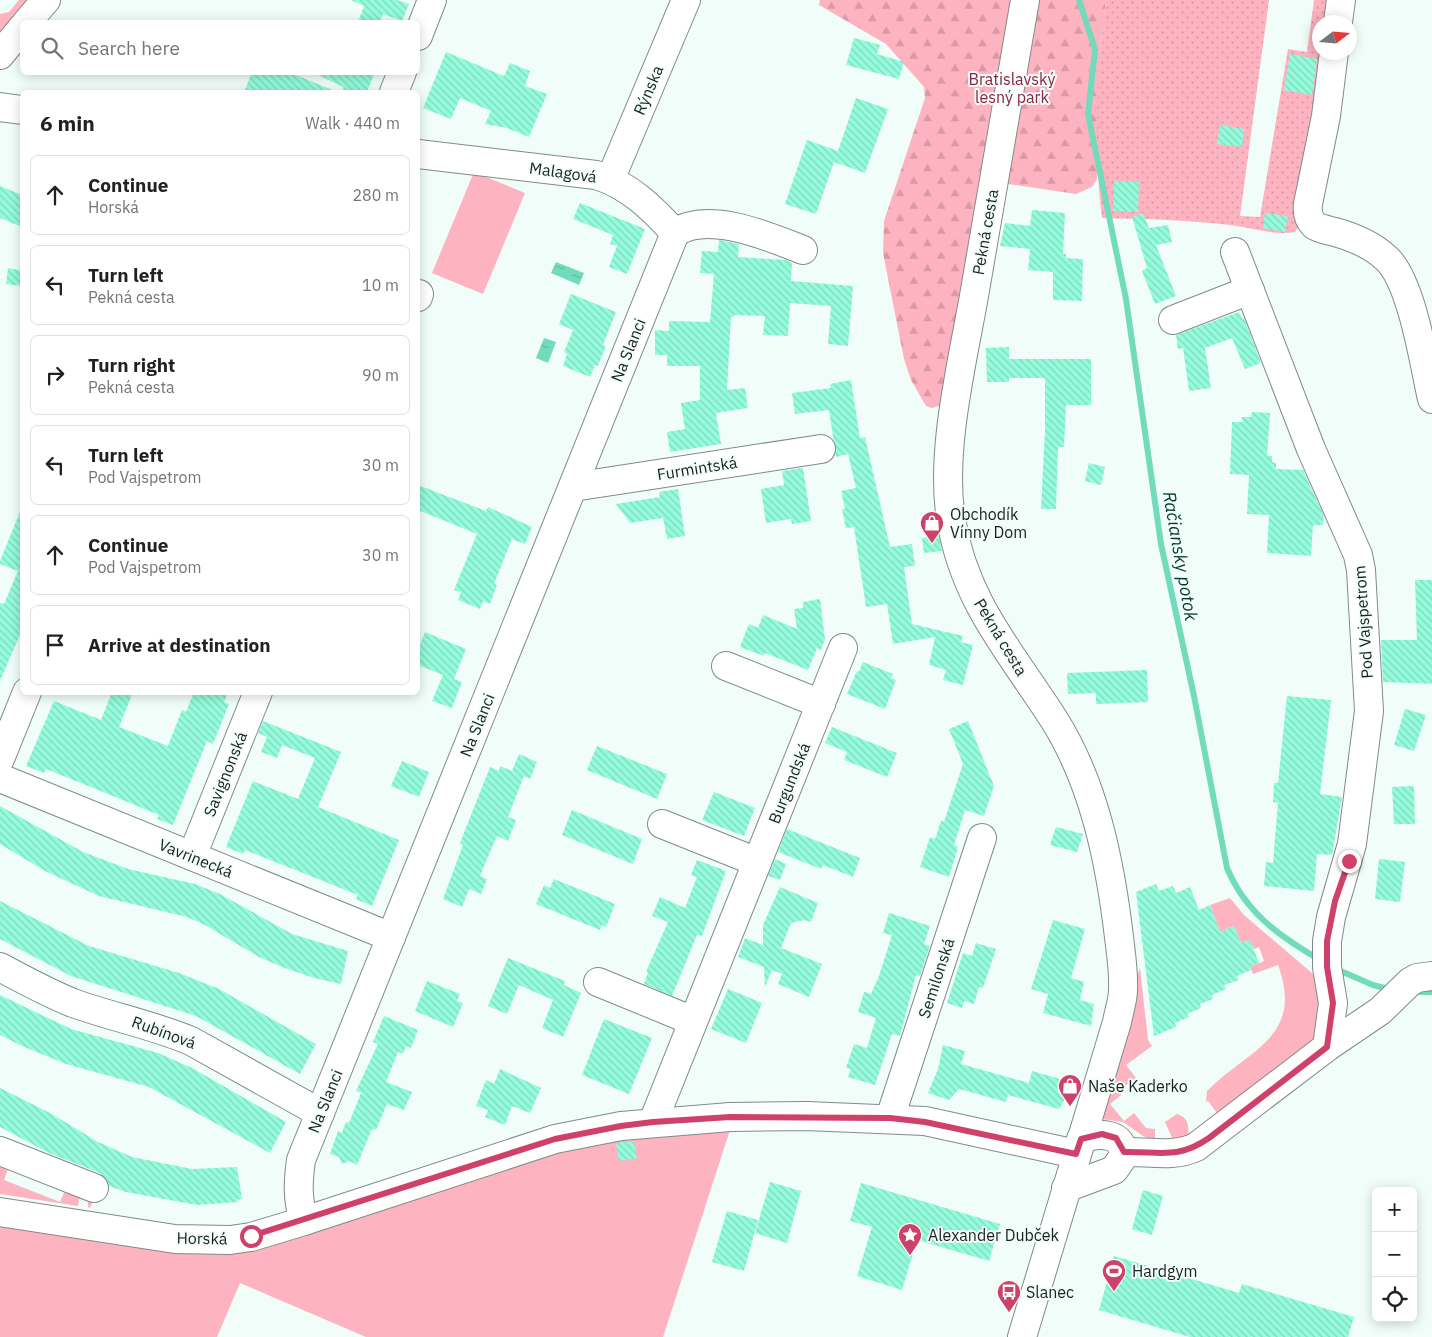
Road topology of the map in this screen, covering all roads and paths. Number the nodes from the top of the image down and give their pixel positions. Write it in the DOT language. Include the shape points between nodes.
graph roads {
  1 [pos="46,0"];
  2 [pos="432,0"];
  3 [pos="686,0"];
  4 [pos="1025,0"];
  5 [pos="1341,0"];
  6 [pos="1339,15"];
  7 [pos="29,20"];
  8 [pos="20,30"];
  9 [pos="420,31"];
  10 [pos="0,55"];
  11 [pos="1333,60"];
  12 [pos="401,75"];
  13 [pos="395,90"];
  14 [pos="0,107"];
  15 [pos="20,110"];
  16 [pos="420,154"];
  17 [pos="610,180"];
  18 [pos="675,233"];
  19 [pos="803,250"];
  20 [pos="1236,252"];
  21 [pos="1250,290"];
  22 [pos="1174,320"];
  23 [pos="1432,399"];
  24 [pos="820,449"];
  25 [pos="573,487"];
  26 [pos="844,648"];
  27 [pos="726,666"];
  28 [pos="26,695"];
  29 [pos="257,695"];
  30 [pos="821,704"];
  31 [pos="0,759"];
  32 [pos="0,778"];
  33 [pos="662,824"];
  34 [pos="982,838"];
  35 [pos="192,856"];
  36 [pos="757,862"];
  37 [pos="391,937"];
  38 [pos="0,967"];
  39 [pos="1421,979"];
  40 [pos="598,982"];
  41 [pos="693,1021"];
  42 [pos="1327,1047"];
  43 [pos="320,1113"];
  44 [pos="890,1118"];
  45 [pos="653,1122"];
  46 [pos="1078,1146"];
  47 [pos="0,1150"];
  48 [pos="1124,1152"];
  49 [pos="94,1188"];
  50 [pos="1066,1188"];
  51 [pos="0,1212"];
  52 [pos="304,1221"];
  53 [pos="1022,1337"];
  1 -- 7 [label="street"];
  2 -- 9 [label="street"];
  3 -- 17 [label="street, Rýnska"];
  4 -- 46 [label="street, Pekná cesta" via="965,343 947,483 951,518 964,570 984,614 1054,719 1080,769 1097,817 1107,860 1117,921 1123,991 1117,1022"];
  5 -- 6 [label="street"];
  8 -- 10 [label="street"];
  11 -- 23 [label="street" via="1308,217 1315,226 1373,248 1396,271 1405,290"];
  12 -- 13 [label="street"];
  14 -- 15 [label="street"];
  16 -- 17 [label="street, Malagová" via="581,173"];
  17 -- 18 [label="street, Malagová" via="647,203"];
  18 -- 19 [label="street" via="691,226 746,228"];
  18 -- 25 [label="street, Na Slanci"];
  20 -- 21 [label="street, Pod Vajspetrom"];
  21 -- 22 [label="street"];
  21 -- 42 [label="street, Pod Vajspetrom" via="1311,449 1358,555 1361,570 1369,711 1352,844 1326,945 1333,1013"];
  24 -- 25 [label="street, Furmintská"];
  25 -- 37 [label="street, Na Slanci"];
  26 -- 30 [label="street, Burgundská"];
  27 -- 30 [label="street"];
  28 -- 31 [label="street"];
  29 -- 35 [label="street, Savignonská"];
  30 -- 36 [label="street, Burgundská"];
  32 -- 35 [label="street, Vavrinecká"];
  33 -- 36 [label="street"];
  34 -- 44 [label="street, Semilonská"];
  35 -- 37 [label="street, Vavrinecká"];
  36 -- 41 [label="street, Burgundská"];
  37 -- 43 [label="street, Na Slanci"];
  38 -- 43 [label="street, Rubínová" via="74,1003 191,1041"];
  39 -- 42 [label="street"];
  40 -- 41 [label="street"];
  41 -- 45 [label="street, Burgundská"];
  42 -- 48 [label="street" via="1196,1147 1171,1154"];
  43 -- 52 [label="street, Na Slanci" via="302,1160 297,1186"];
  44 -- 45 [label="street, Horská" via="730,1117"];
  44 -- 46 [label="street, Horská"];
  45 -- 52 [label="street, Horská" via="555,1139"];
  46 -- 48 [label="street" via="1092,1135 1112,1136"];
  46 -- 50 [label="street, Pekná cesta"];
  47 -- 49 [label="street"];
  48 -- 50 [label="street" via="1122,1162 1114,1170"];
  50 -- 53 [label="street, Pekná cesta"];
  51 -- 52 [label="street, Horská" via="175,1239 208,1241 251,1236"];
}
